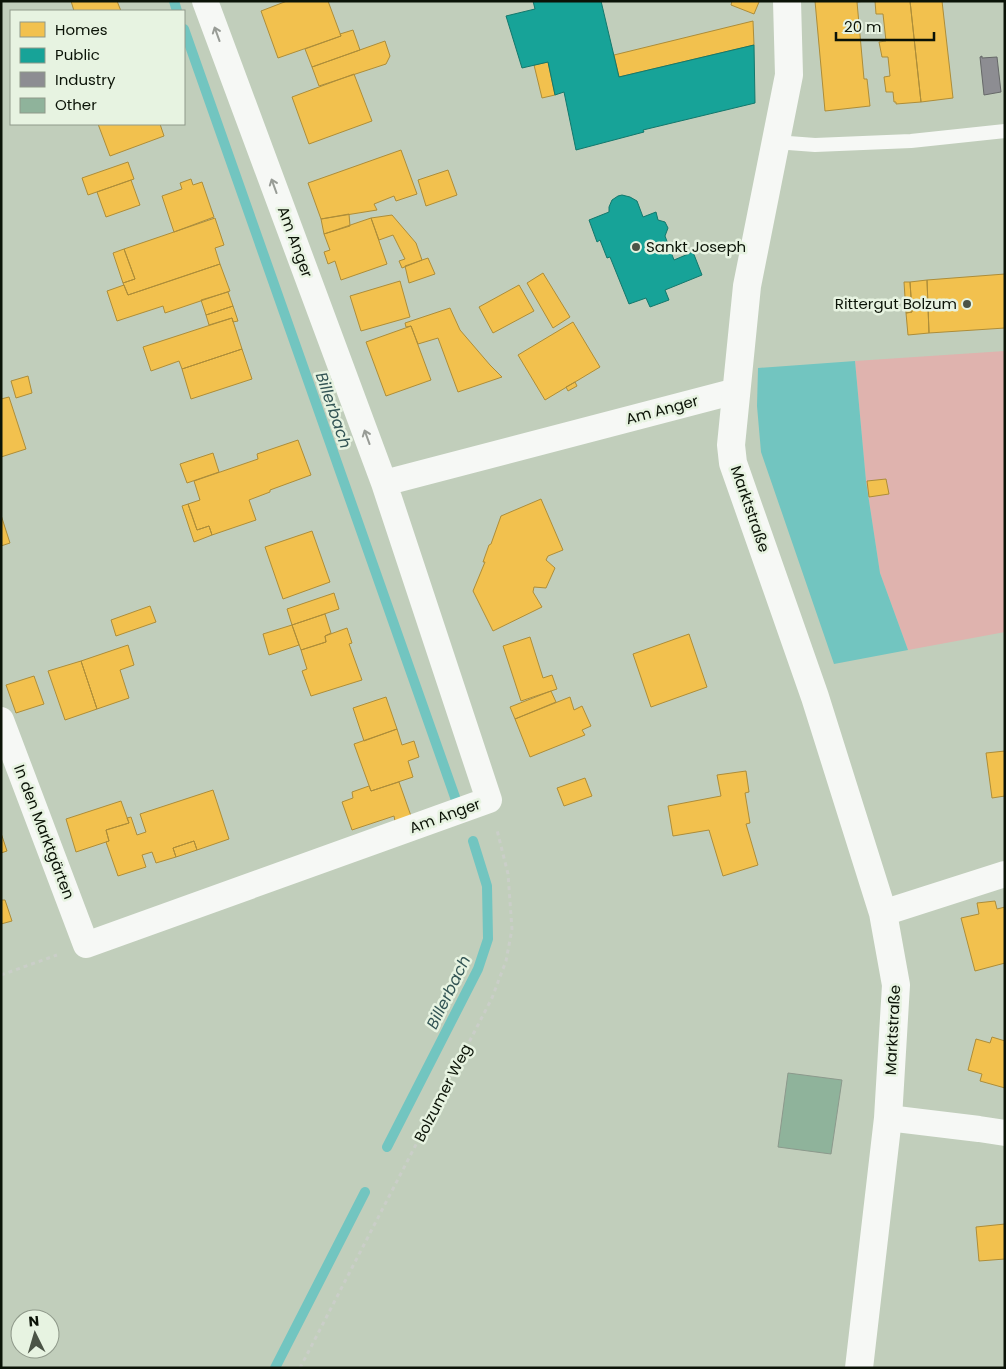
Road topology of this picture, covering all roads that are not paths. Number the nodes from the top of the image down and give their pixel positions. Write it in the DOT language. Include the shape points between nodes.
graph roads {
  1 [pos="205,1"];
  2 [pos="786,1"];
  3 [pos="1005,131"];
  4 [pos="775,142"];
  5 [pos="736,391"];
  6 [pos="384,482"];
  7 [pos="1,720"];
  8 [pos="1005,874"];
  9 [pos="883,913"];
  10 [pos="86,945"];
  11 [pos="888,1118"];
  12 [pos="1005,1133"];
  13 [pos="859,1368"];
  6 -- 1 [label="street, Am Anger, one-way"];
  2 -- 4 [label="street, Marktstraße" via="789,75"];
  3 -- 4 [label="lane" via="911,141 815,145"];
  4 -- 5 [label="street, Marktstraße" via="747,286"];
  5 -- 6 [label="street, Am Anger"];
  5 -- 9 [label="street, Marktstraße" via="731,444 733,463 815,697"];
  6 -- 10 [label="street, Am Anger" via="489,800"];
  7 -- 10 [label="street, In den Marktgärten"];
  8 -- 9 [label="street"];
  9 -- 11 [label="street, Marktstraße" via="896,985"];
  11 -- 12 [label="street"];
  11 -- 13 [label="street, Marktstraße"];
}
